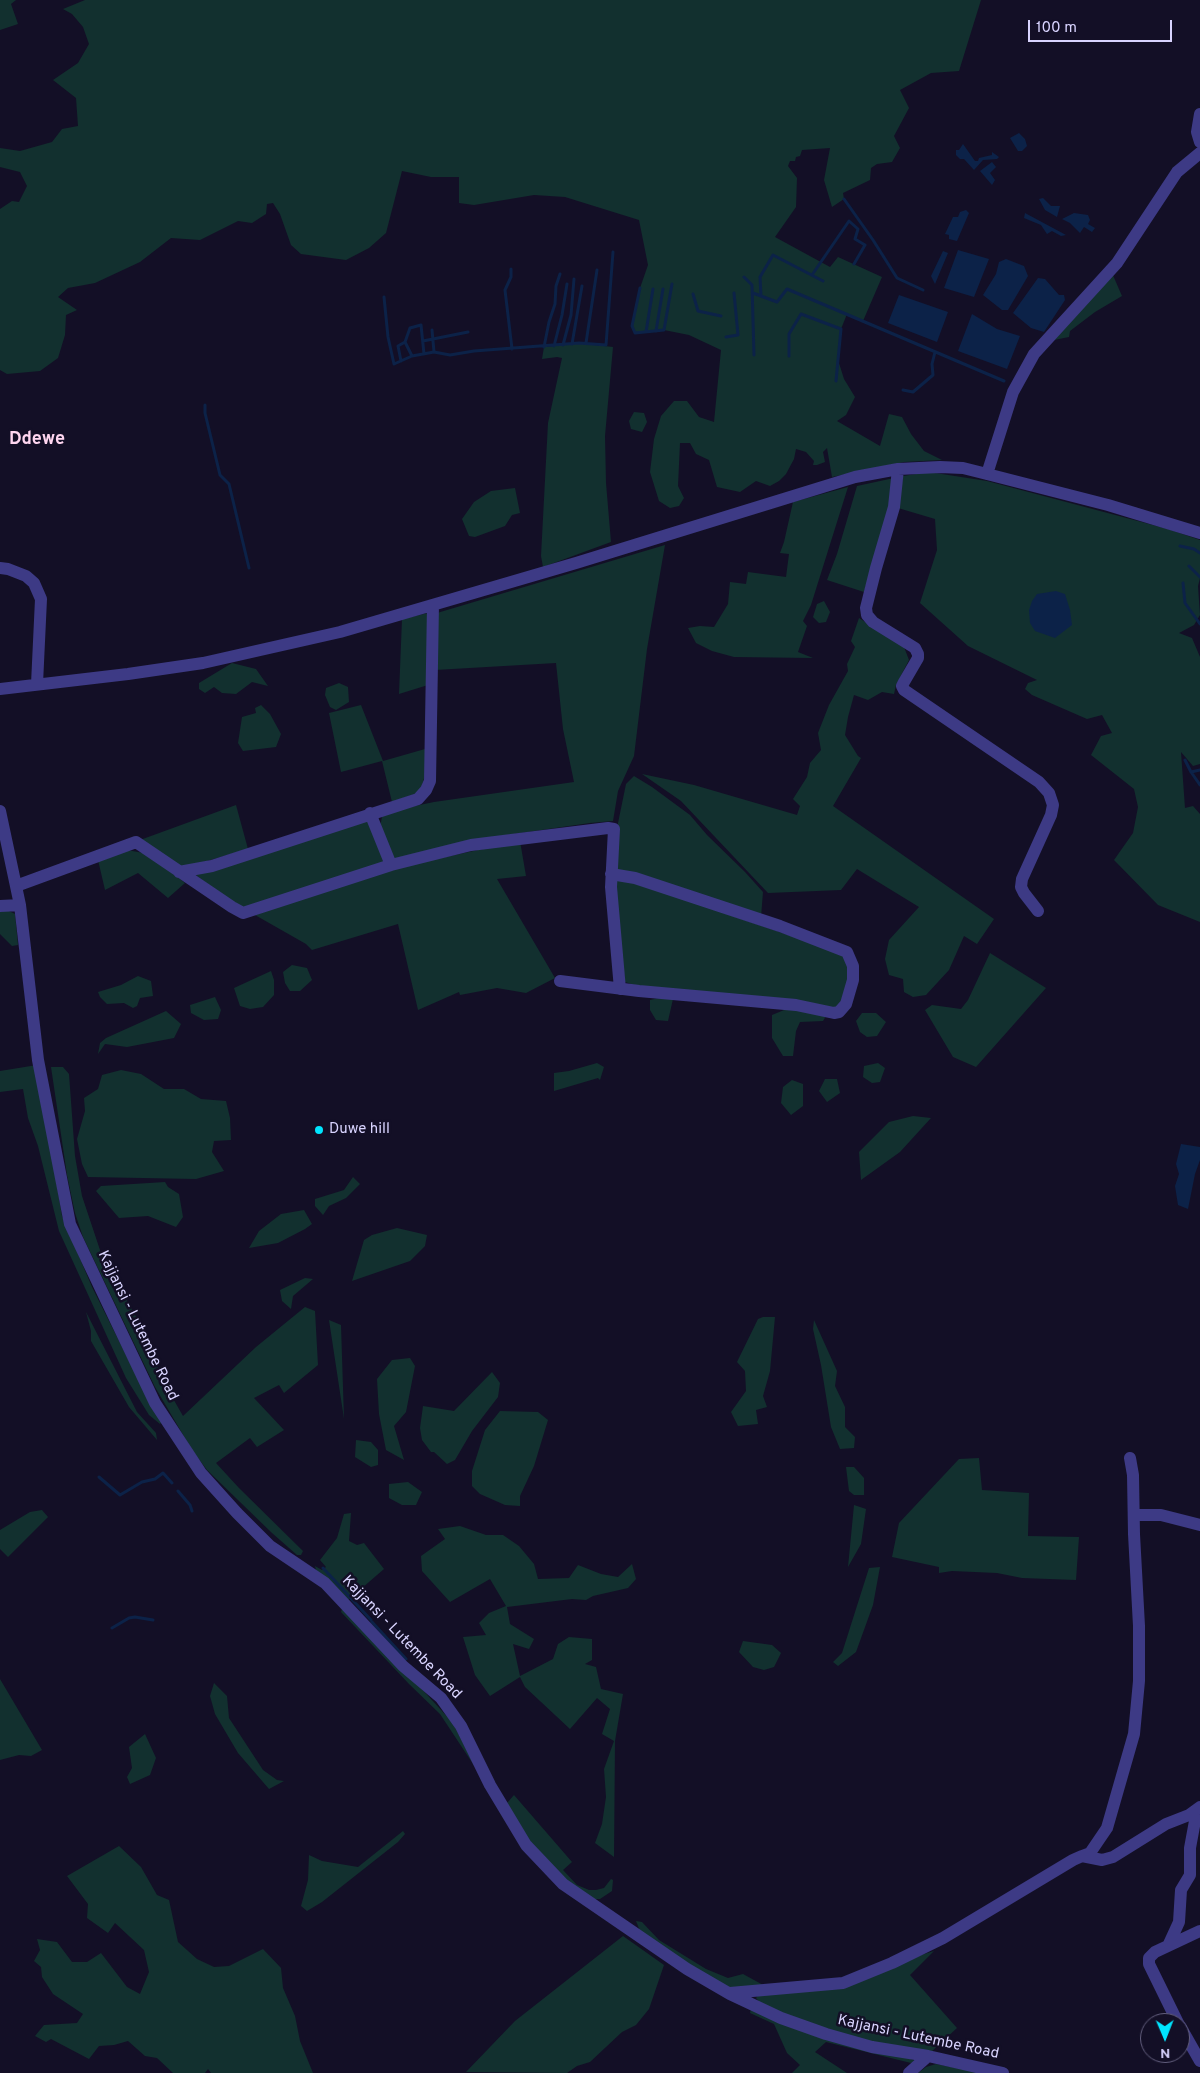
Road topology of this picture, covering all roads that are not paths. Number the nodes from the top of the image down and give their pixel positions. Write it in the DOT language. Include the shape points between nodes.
graph roads {
  1 [pos="1200,114"];
  2 [pos="1200,142"];
  3 [pos="1200,153"];
  4 [pos="898,469"];
  5 [pos="987,474"];
  6 [pos="1200,533"];
  7 [pos="0,568"];
  8 [pos="433,604"];
  9 [pos="37,684"];
  10 [pos="0,689"];
  11 [pos="0,811"];
  12 [pos="370,813"];
  13 [pos="391,865"];
  14 [pos="179,872"];
  15 [pos="611,874"];
  16 [pos="16,886"];
  17 [pos="20,905"];
  18 [pos="0,906"];
  19 [pos="1038,911"];
  20 [pos="560,981"];
  21 [pos="620,989"];
  22 [pos="1130,1458"];
  23 [pos="1134,1515"];
  24 [pos="1200,1525"];
  25 [pos="1199,1808"];
  26 [pos="1082,1856"];
  27 [pos="1200,1931"];
  28 [pos="1168,1946"];
  29 [pos="730,1994"];
  30 [pos="1173,2013"];
  31 [pos="1190,2044"];
  32 [pos="928,2056"];
  33 [pos="1200,2061"];
  34 [pos="910,2073"];
  35 [pos="1003,2073"];
  1 -- 2 [label="street" via="1197,132"];
  3 -- 5 [label="street" via="1177,172 1117,263 1034,354 1013,392"];
  4 -- 5 [label="street" via="963,468"];
  4 -- 8 [label="street" via="855,477"];
  4 -- 19 [label="street" via="894,508 876,568 867,615 915,648 918,654 902,686 904,690 1039,782 1049,793 1053,805 1051,815 1021,887"];
  5 -- 6 [label="street"];
  7 -- 9 [label="street" via="26,576 34,583 41,599"];
  8 -- 9 [label="street" via="340,632 240,656 128,674"];
  8 -- 12 [label="street" via="430,781 418,799"];
  9 -- 10 [label="street"];
  11 -- 16 [label="street, Kajjansi - Lutembe Road"];
  12 -- 13 [label="street"];
  12 -- 14 [label="street" via="212,866"];
  13 -- 14 [label="street" via="244,913"];
  13 -- 15 [label="street" via="489,842 608,828 614,829"];
  14 -- 16 [label="street" via="136,842"];
  15 -- 21 [label="street"];
  15 -- 21 [label="street" via="635,878 829,944 848,952 853,966 853,980 846,1004 834,1013 796,1005"];
  16 -- 17 [label="street, Kajjansi - Lutembe Road"];
  17 -- 18 [label="street"];
  17 -- 29 [label="street, Kajjansi - Lutembe Road" via="38,1060 70,1224 155,1403 175,1436 201,1473 270,1546 325,1583 402,1666 441,1698 526,1845 563,1884 687,1969"];
  20 -- 21 [label="street"];
  22 -- 23 [label="street"];
  23 -- 24 [label="street" via="1161,1515"];
  23 -- 26 [label="street" via="1139,1681 1134,1734 1107,1828 1090,1853"];
  25 -- 26 [label="street" via="1113,1857 1102,1860"];
  25 -- 28 [label="street" via="1190,1848 1190,1875 1181,1890 1179,1922"];
  26 -- 29 [label="street" via="944,1938 843,1983"];
  27 -- 28 [label="street"];
  28 -- 30 [label="street" via="1155,1952 1149,1958 1149,1964"];
  29 -- 32 [label="street, Kajjansi - Lutembe Road" via="781,2018 826,2034 872,2047"];
  31 -- 33 [label="street"];
  32 -- 34 [label="street"];
  32 -- 35 [label="street, Kajjansi - Lutembe Road"];
}
